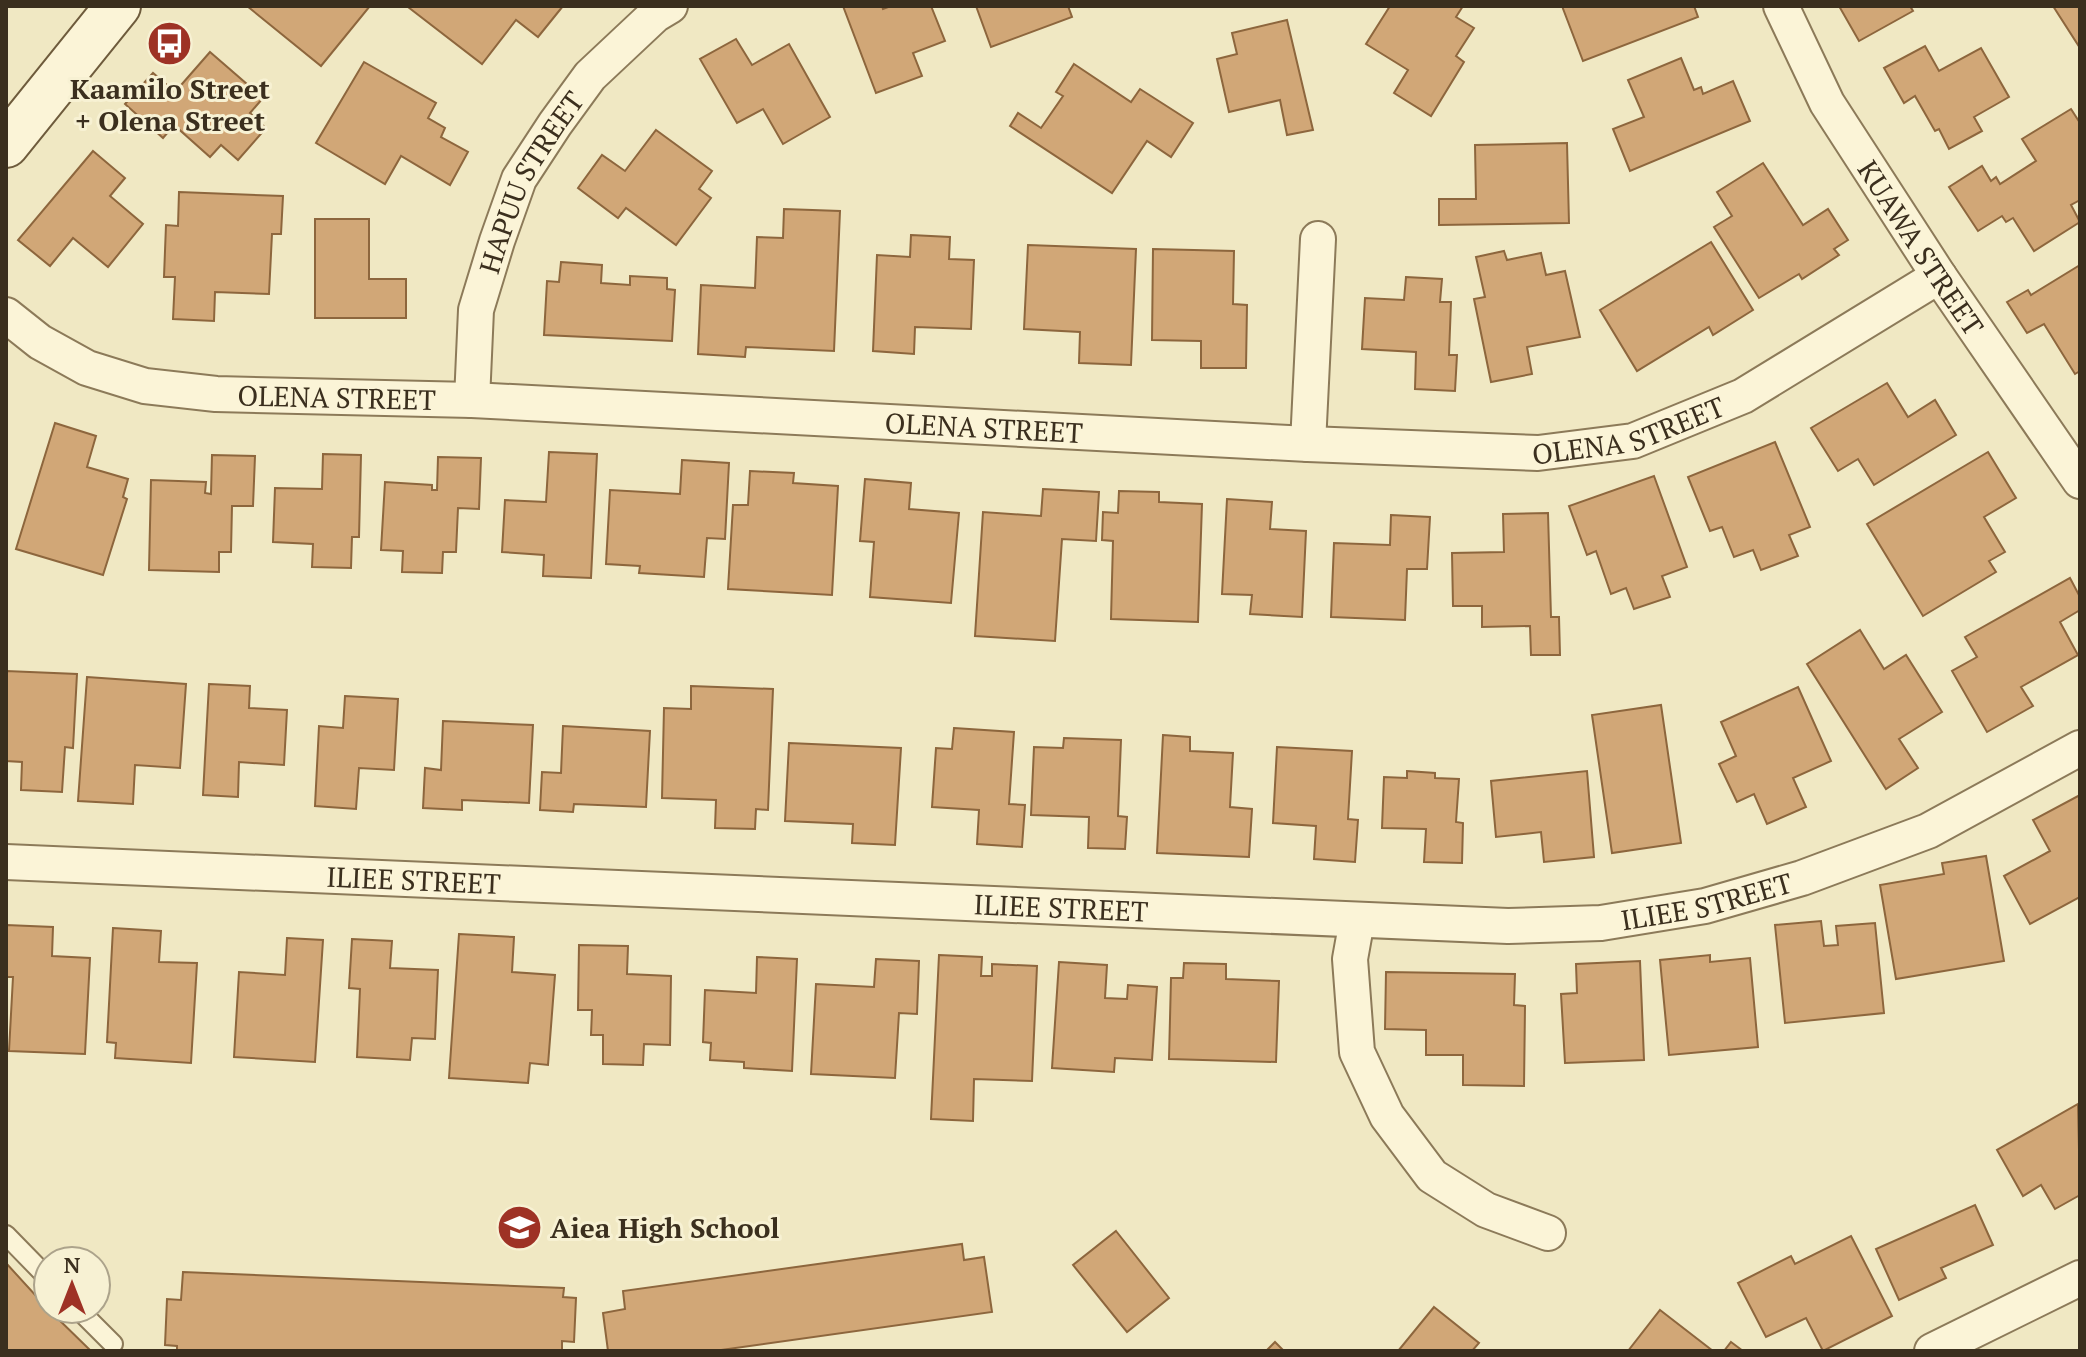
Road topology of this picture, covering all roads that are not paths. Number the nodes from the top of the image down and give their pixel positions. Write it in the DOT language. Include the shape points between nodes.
graph roads {
  1 [pos="118,6"];
  2 [pos="670,6"];
  3 [pos="1781,6"];
  4 [pos="6,145"];
  5 [pos="1318,239"];
  6 [pos="1939,276"];
  7 [pos="6,315"];
  8 [pos="472,400"];
  9 [pos="1308,444"];
  10 [pos="2080,481"];
  11 [pos="2080,748"];
  12 [pos="6,862"];
  13 [pos="1357,920"];
  14 [pos="1548,1233"];
  15 [pos="6,1235"];
  16 [pos="32,1262"];
  17 [pos="2080,1278"];
  18 [pos="94,1325"];
  19 [pos="113,1344"];
  20 [pos="1932,1351"];
  1 -- 4 [label="street"];
  2 -- 8 [label="street, HAPUU STREET" via="590,76 519,179 476,310"];
  3 -- 6 [label="street, KUAWA STREET" via="1827,103"];
  5 -- 9 [label="street"];
  6 -- 9 [label="street, OLENA STREET" via="1743,396 1633,441 1538,453"];
  6 -- 10 [label="street, KUAWA STREET"];
  7 -- 8 [label="street, OLENA STREET" via="87,368 145,386 216,394"];
  8 -- 9 [label="street, OLENA STREET"];
  11 -- 13 [label="street, ILIEE STREET" via="1928,831 1802,878 1705,906 1601,923 1508,926"];
  12 -- 13 [label="street, ILIEE STREET"];
  13 -- 14 [label="street" via="1350,959 1357,1052 1387,1116 1432,1176 1486,1210"];
  15 -- 16 [label="lane"];
  17 -- 20 [label="street"];
  18 -- 19 [label="lane"];
}
